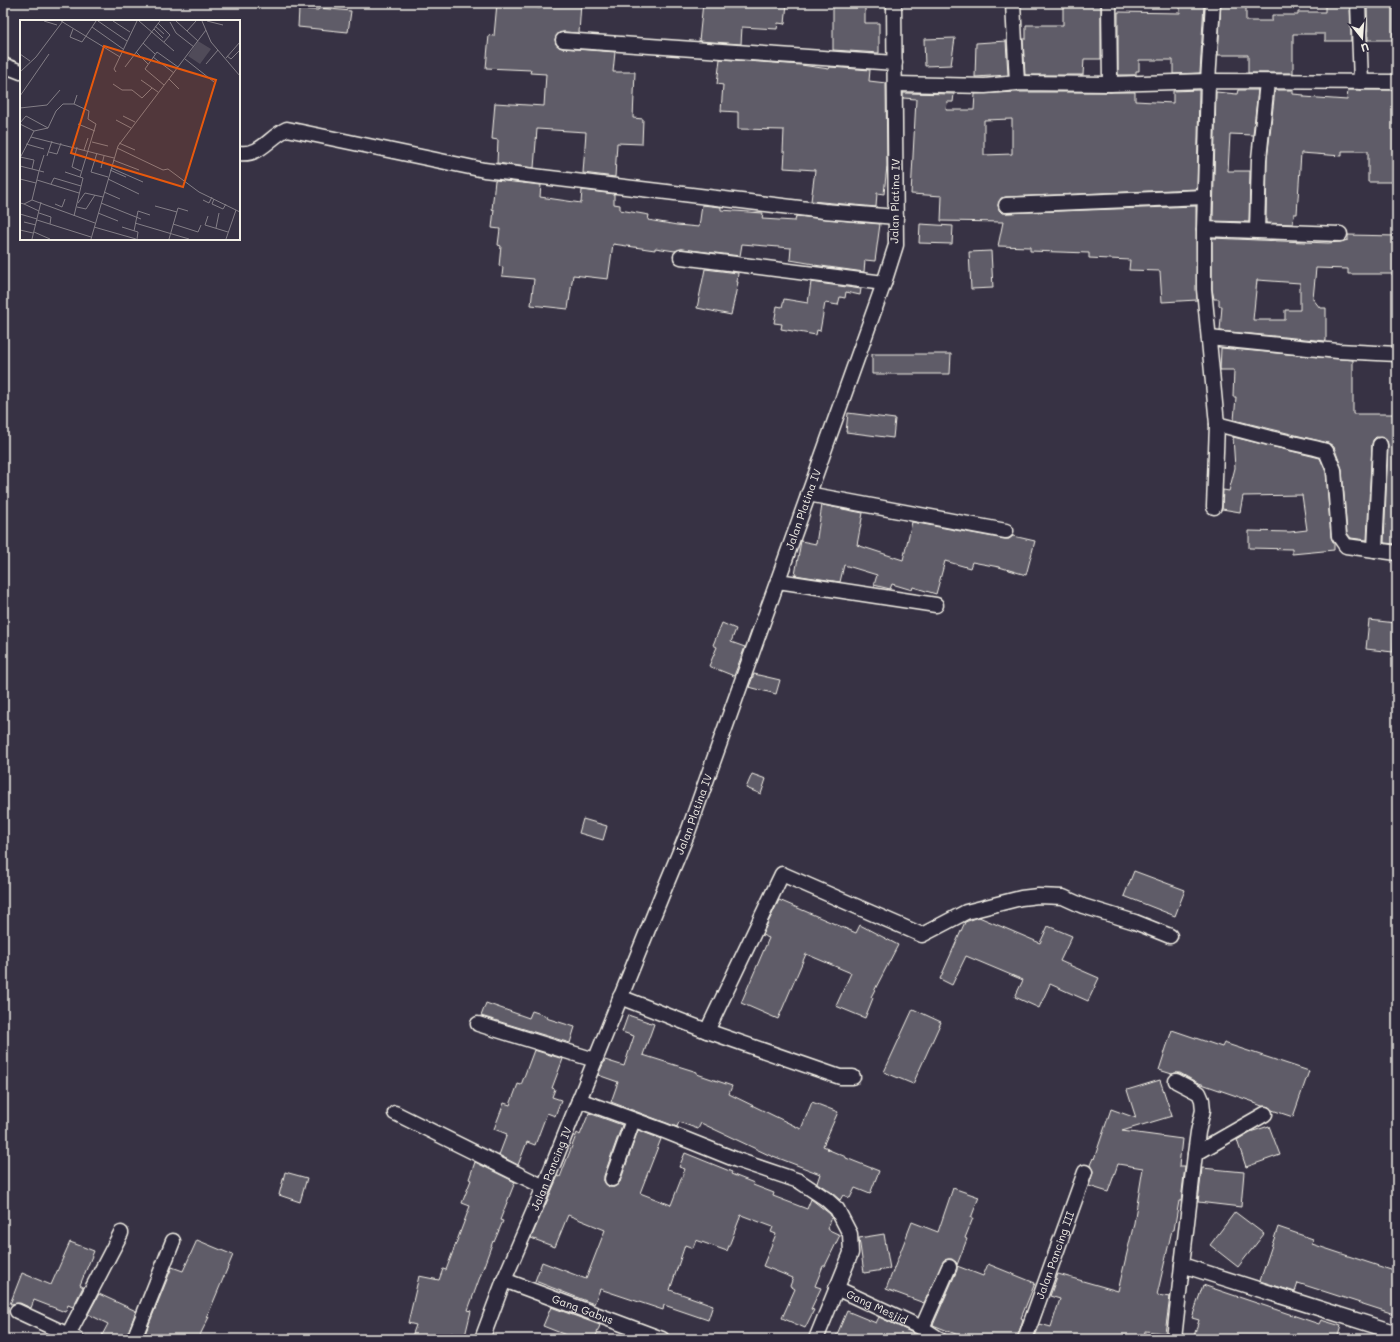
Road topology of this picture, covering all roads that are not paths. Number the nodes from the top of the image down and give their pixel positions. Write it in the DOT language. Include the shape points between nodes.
graph roads {
  1 [pos="894,3"];
  2 [pos="1013,3"];
  3 [pos="1109,3"];
  4 [pos="1213,3"];
  5 [pos="1358,3"];
  6 [pos="563,40"];
  7 [pos="895,63"];
  8 [pos="3,65"];
  9 [pos="20,72"];
  10 [pos="1208,81"];
  11 [pos="1267,82"];
  12 [pos="1361,82"];
  13 [pos="1397,82"];
  14 [pos="1017,83"];
  15 [pos="896,84"];
  16 [pos="1110,84"];
  17 [pos="240,153"];
  18 [pos="1205,197"];
  19 [pos="1006,205"];
  20 [pos="896,217"];
  21 [pos="1204,228"];
  22 [pos="1257,231"];
  23 [pos="1340,234"];
  24 [pos="682,257"];
  25 [pos="884,283"];
  26 [pos="1209,338"];
  27 [pos="1397,354"];
  28 [pos="1217,424"];
  29 [pos="1380,445"];
  30 [pos="808,494"];
  31 [pos="1214,507"];
  32 [pos="1006,531"];
  33 [pos="1375,550"];
  34 [pos="1397,553"];
  35 [pos="778,581"];
  36 [pos="936,605"];
  37 [pos="1170,936"];
  38 [pos="620,997"];
  39 [pos="478,1024"];
  40 [pos="707,1031"];
  41 [pos="595,1060"];
  42 [pos="853,1077"];
  43 [pos="1176,1081"];
  44 [pos="579,1100"];
  45 [pos="395,1113"];
  46 [pos="1265,1114"];
  47 [pos="633,1120"];
  48 [pos="1195,1154"];
  49 [pos="1085,1172"];
  50 [pos="612,1179"];
  51 [pos="544,1187"];
  52 [pos="121,1233"];
  53 [pos="174,1241"];
  54 [pos="1182,1264"];
  55 [pos="949,1267"];
  56 [pos="504,1280"];
  57 [pos="836,1288"];
  58 [pos="17,1311"];
  59 [pos="922,1328"];
  60 [pos="1397,1333"];
  61 [pos="72,1337"];
  62 [pos="134,1339"];
  63 [pos="482,1339"];
  64 [pos="662,1339"];
  65 [pos="816,1339"];
  66 [pos="939,1339"];
  67 [pos="1025,1339"];
  68 [pos="1174,1339"];
  1 -- 7 [label="street, Jalan Platina IV"];
  2 -- 14 [label="street"];
  3 -- 16 [label="street"];
  4 -- 10 [label="street"];
  5 -- 12 [label="street"];
  6 -- 7 [label="street"];
  7 -- 15 [label="street, Jalan Platina IV"];
  8 -- 9 [label="street"];
  10 -- 11 [label="street"];
  10 -- 16 [label="street"];
  10 -- 18 [label="street"];
  11 -- 12 [label="street"];
  11 -- 22 [label="street" via="1259,159"];
  12 -- 13 [label="street"];
  14 -- 15 [label="street" via="985,86"];
  14 -- 16 [label="street"];
  15 -- 20 [label="street, Jalan Platina IV"];
  17 -- 20 [label="street" via="255,152 287,129 484,170 824,211"];
  18 -- 19 [label="street"];
  18 -- 21 [label="street"];
  20 -- 25 [label="street, Jalan Platina IV" via="896,245"];
  21 -- 22 [label="street"];
  21 -- 26 [label="street" via="1204,290"];
  22 -- 23 [label="street"];
  24 -- 25 [label="street"];
  25 -- 30 [label="street, Jalan Platina IV"];
  26 -- 27 [label="street" via="1338,351"];
  26 -- 28 [label="street"];
  28 -- 31 [label="street"];
  28 -- 33 [label="street" via="1326,451 1334,470 1339,536 1346,546"];
  29 -- 33 [label="street"];
  30 -- 32 [label="street"];
  30 -- 35 [label="street, Jalan Platina IV"];
  33 -- 34 [label="street"];
  35 -- 36 [label="street"];
  35 -- 38 [label="street, Jalan Platina IV" via="688,832"];
  37 -- 40 [label="street" via="1063,897 1038,896 966,912 922,935 782,874"];
  38 -- 40 [label="street"];
  38 -- 41 [label="street, Jalan Pancing IV"];
  39 -- 41 [label="street"];
  40 -- 42 [label="street" via="840,1077"];
  41 -- 44 [label="street, Jalan Pancing IV"];
  43 -- 48 [label="street" via="1199,1093 1202,1100 1203,1110"];
  44 -- 47 [label="street"];
  44 -- 51 [label="street, Jalan Pancing IV"];
  45 -- 51 [label="street"];
  46 -- 48 [label="street"];
  47 -- 50 [label="street"];
  47 -- 57 [label="street" via="799,1181 826,1198 837,1209 850,1234 851,1253"];
  48 -- 54 [label="street"];
  49 -- 67 [label="street, Jalan Pancing III"];
  51 -- 56 [label="street, Jalan Pancing IV"];
  52 -- 61 [label="street"];
  53 -- 62 [label="street"];
  54 -- 60 [label="street"];
  54 -- 68 [label="street"];
  55 -- 59 [label="street"];
  56 -- 63 [label="street, Jalan Pancing IV"];
  56 -- 64 [label="street, Gang Gabus"];
  57 -- 59 [label="street, Gang Mesjid"];
  57 -- 65 [label="street"];
  58 -- 61 [label="street"];
  59 -- 66 [label="street, Gang Mesjid"];
}
